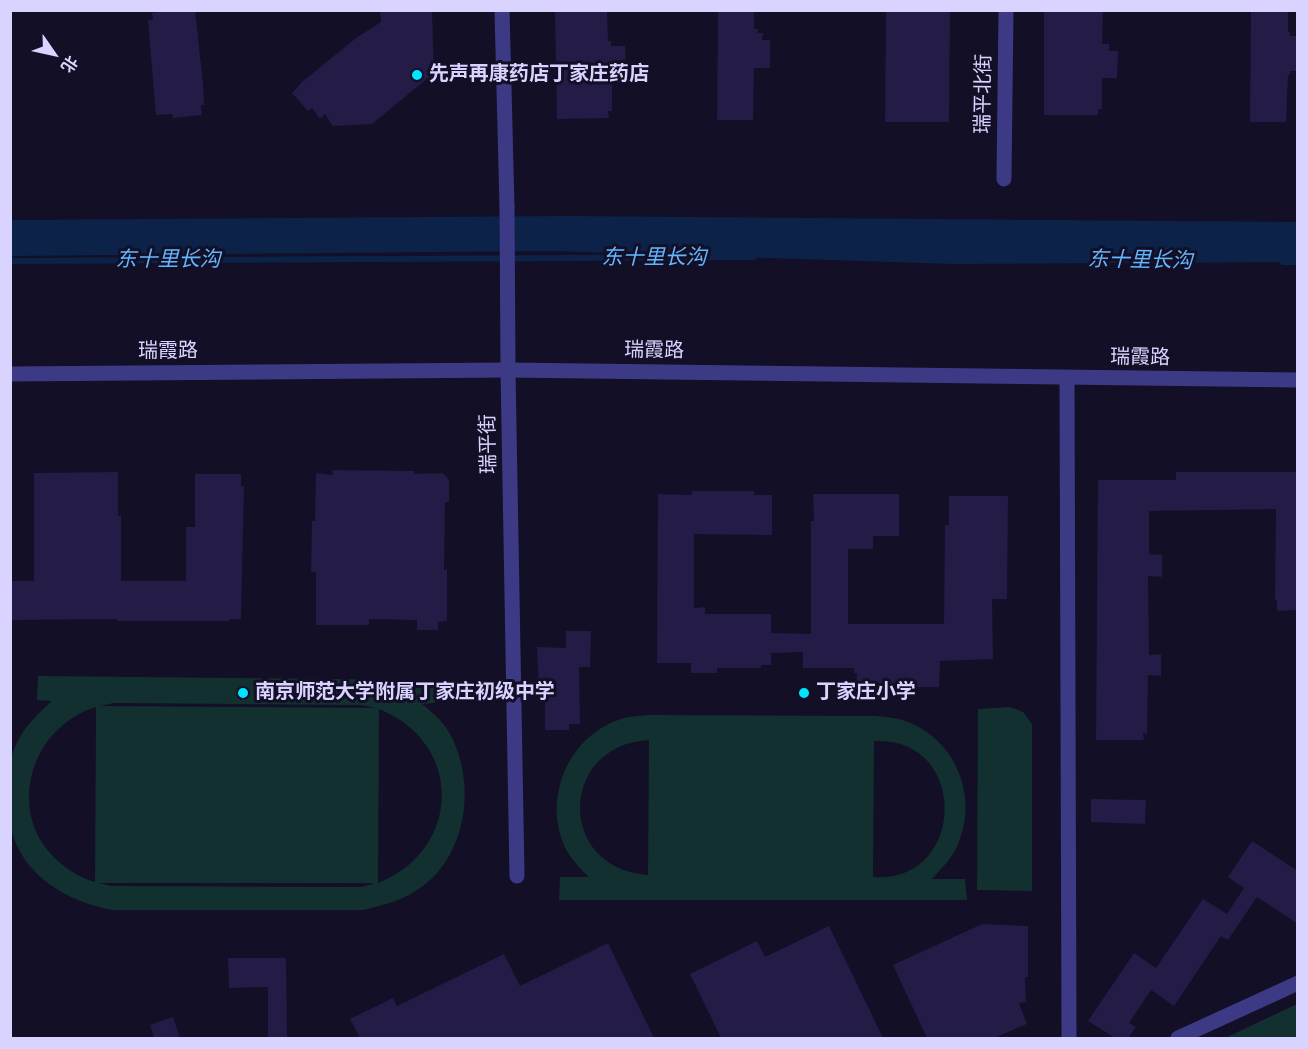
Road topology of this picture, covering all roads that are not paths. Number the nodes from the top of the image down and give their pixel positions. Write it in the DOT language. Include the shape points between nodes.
graph roads {
  1 [pos="502,10"];
  2 [pos="1006,10"];
  3 [pos="1004,179"];
  4 [pos="508,370"];
  5 [pos="10,374"];
  6 [pos="1067,378"];
  7 [pos="1298,381"];
  8 [pos="517,876"];
  9 [pos="1298,983"];
  10 [pos="1069,1038"];
  11 [pos="1178,1038"];
  1 -- 4 [label="street, 瑞平街"];
  2 -- 3 [label="street, 瑞平北街"];
  4 -- 5 [label="street, 瑞霞路"];
  4 -- 6 [label="street, 瑞霞路"];
  4 -- 8 [label="street, 瑞平街"];
  6 -- 7 [label="street, 瑞霞路"];
  6 -- 10 [label="street"];
  9 -- 11 [label="street"];
}
